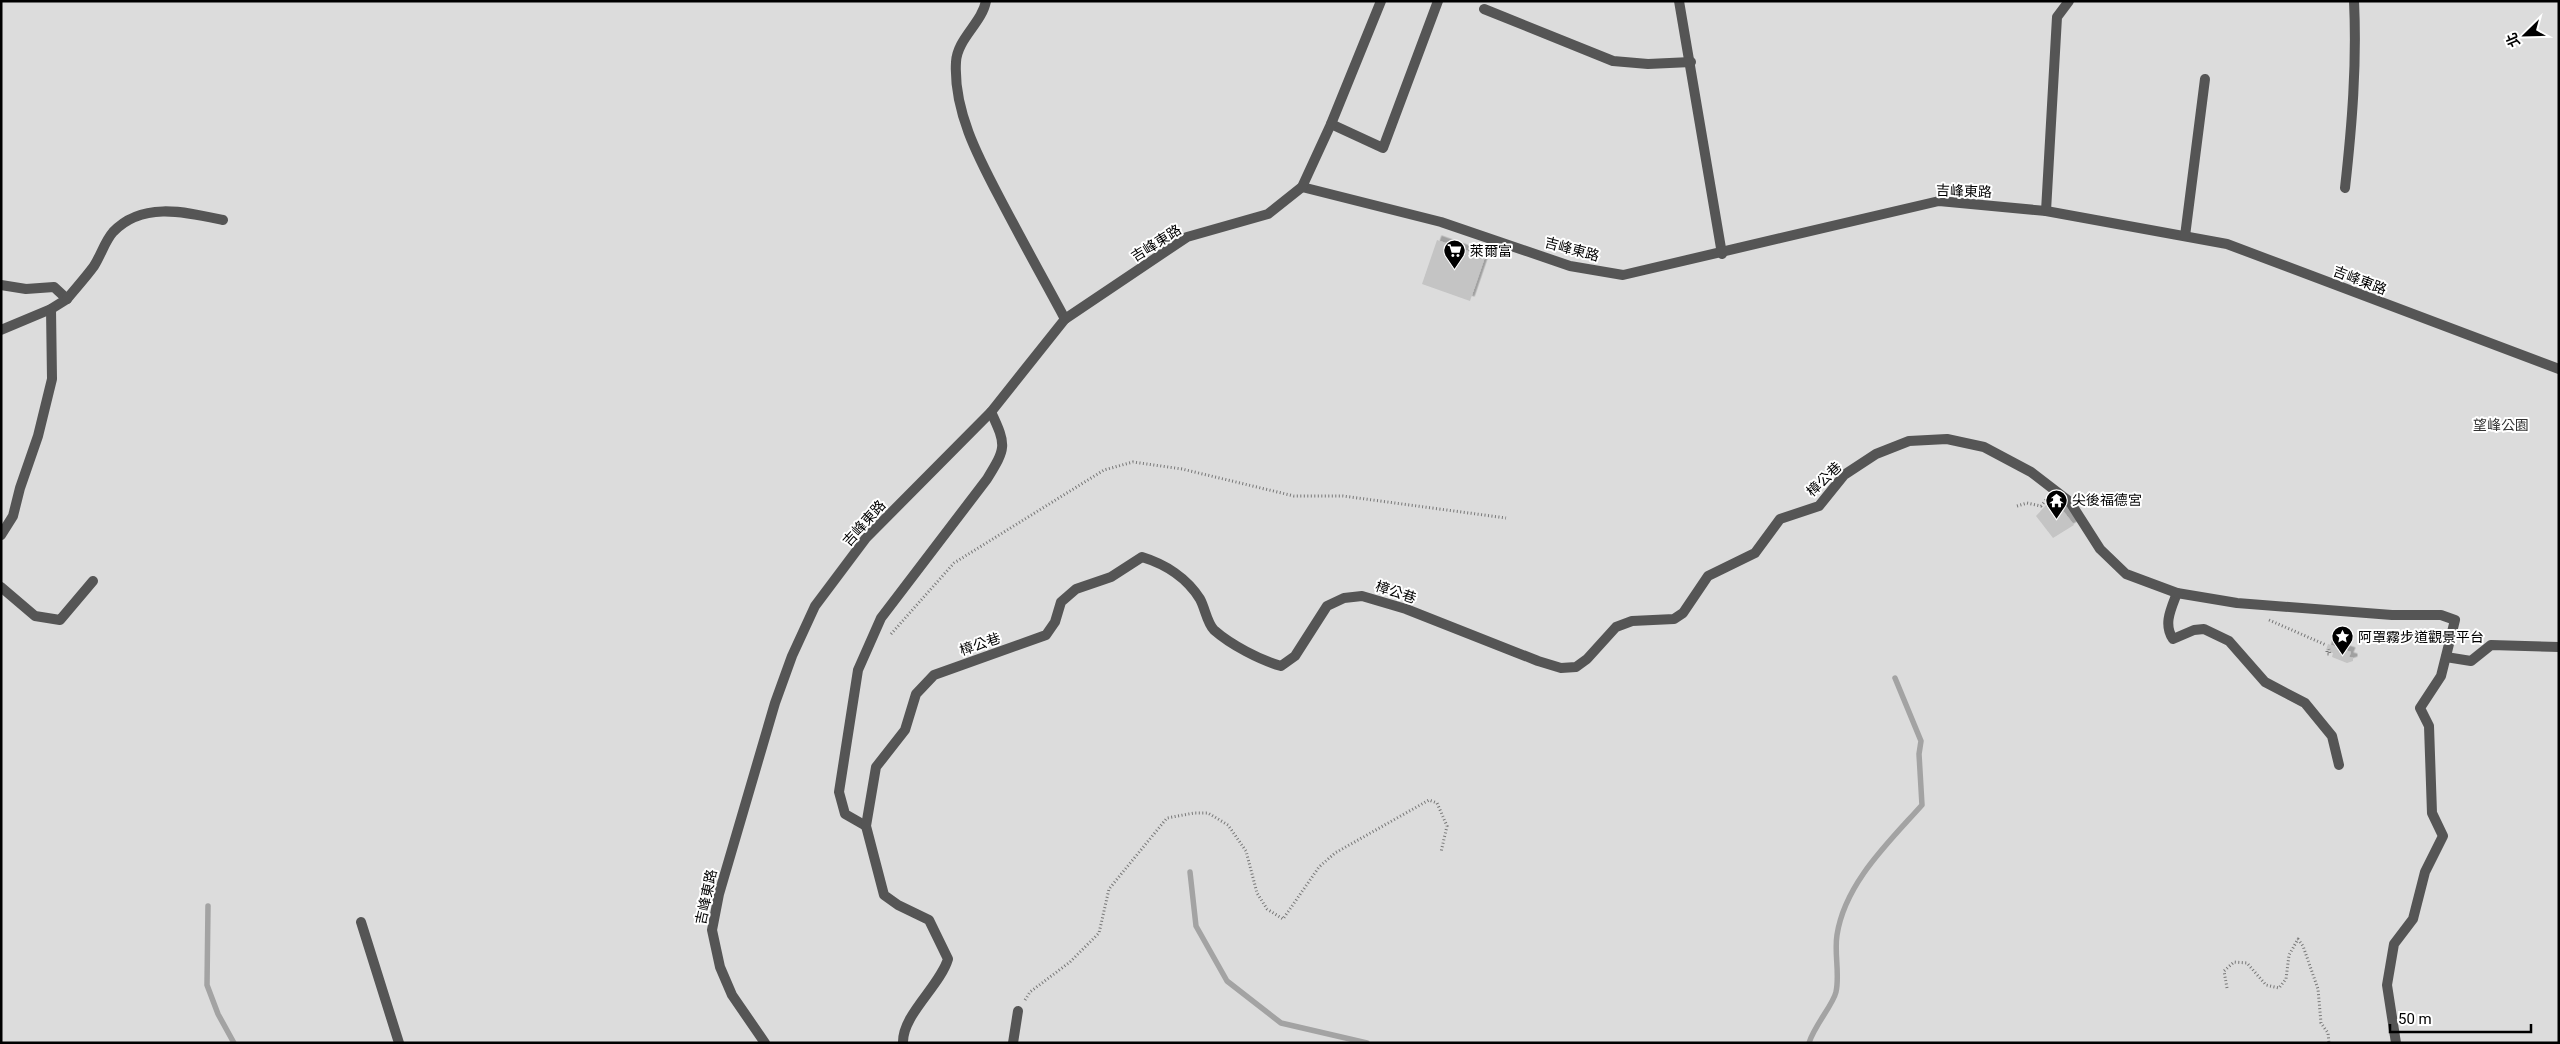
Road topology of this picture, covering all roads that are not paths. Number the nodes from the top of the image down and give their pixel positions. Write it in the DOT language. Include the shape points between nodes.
graph roads {
  1 [pos="986,1"];
  2 [pos="1381,1"];
  3 [pos="1438,1"];
  4 [pos="1679,1"];
  5 [pos="2069,1"];
  6 [pos="2354,1"];
  7 [pos="1484,9"];
  8 [pos="1691,62"];
  9 [pos="2205,79"];
  10 [pos="1332,124"];
  11 [pos="1302,187"];
  12 [pos="2345,188"];
  13 [pos="2046,211"];
  14 [pos="223,220"];
  15 [pos="2184,236"];
  16 [pos="1722,254"];
  17 [pos="1,285"];
  18 [pos="67,299"];
  19 [pos="50,309"];
  20 [pos="1065,319"];
  21 [pos="1,330"];
  22 [pos="2559,369"];
  23 [pos="991,412"];
  24 [pos="1,535"];
  25 [pos="94,581"];
  26 [pos="1,587"];
  27 [pos="2177,593"];
  28 [pos="2559,646"];
  29 [pos="2446,656"];
  30 [pos="2338,765"];
  31 [pos="866,826"];
  32 [pos="361,922"];
  33 [pos="1018,1011"];
  34 [pos="399,1043"];
  35 [pos="765,1043"];
  36 [pos="903,1043"];
  37 [pos="1013,1043"];
  38 [pos="2396,1043"];
  1 -- 20 [label="street" via="956,60 959,98 976,153"];
  2 -- 10 [label="street, 吉峰東路"];
  3 -- 10 [label="street" via="1383,148"];
  4 -- 8 [label="street"];
  5 -- 13 [label="street" via="2057,17"];
  6 -- 12 [label="street" via="2354,112"];
  7 -- 8 [label="street" via="1613,61 1648,64"];
  8 -- 16 [label="street"];
  9 -- 15 [label="street"];
  10 -- 11 [label="street, 吉峰東路"];
  11 -- 16 [label="street, 吉峰東路" via="1441,222 1570,266 1623,275"];
  11 -- 20 [label="street, 吉峰東路" via="1268,214 1187,237"];
  13 -- 15 [label="street, 吉峰東路"];
  13 -- 16 [label="street, 吉峰東路" via="1939,201"];
  14 -- 18 [label="street" via="172,212 133,216 113,232 94,265"];
  15 -- 22 [label="street, 吉峰東路" via="2227,244"];
  17 -- 18 [label="street" via="26,289 54,287"];
  18 -- 19 [label="street"];
  19 -- 21 [label="street"];
  19 -- 24 [label="street" via="52,379 13,516"];
  20 -- 23 [label="street, 吉峰東路"];
  23 -- 31 [label="street" via="1003,437 1002,455 881,618 858,670 839,792 845,814"];
  23 -- 35 [label="street, 吉峰東路" via="866,538 814,606 792,656 719,894 712,930 720,967 732,995"];
  25 -- 26 [label="street" via="60,620 35,616"];
  27 -- 29 [label="street" via="2237,603 2392,615 2441,615 2455,620"];
  27 -- 30 [label="street" via="2168,620 2173,639 2204,629 2229,641 2264,682 2305,703 2332,736"];
  27 -- 31 [label="street, 樟公巷" via="2126,574 2100,549 2070,502 2031,472 1984,447 1947,439 1909,441 1876,454 1844,475 1819,506 1780,519 1755,553 1708,576 1684,613 1674,619 1632,621 1616,627 1576,667 1561,668 1538,661 1406,609 1362,596 1344,598 1327,606 1295,656 1282,666 1264,661 1213,629 1200,599 1181,578 1142,557 1111,577 1076,589 1061,602 1055,622 1046,635 934,675 916,694 905,730 876,767"];
  28 -- 29 [label="street" via="2491,645 2471,660"];
  29 -- 38 [label="street" via="2441,676 2420,708 2429,726 2432,812 2443,836 2425,872 2413,919 2394,944 2387,984"];
  31 -- 36 [label="street, 樟公巷" via="884,895 929,920 948,959 945,969 911,1017"];
  32 -- 34 [label="street"];
  33 -- 37 [label="street"];
}
